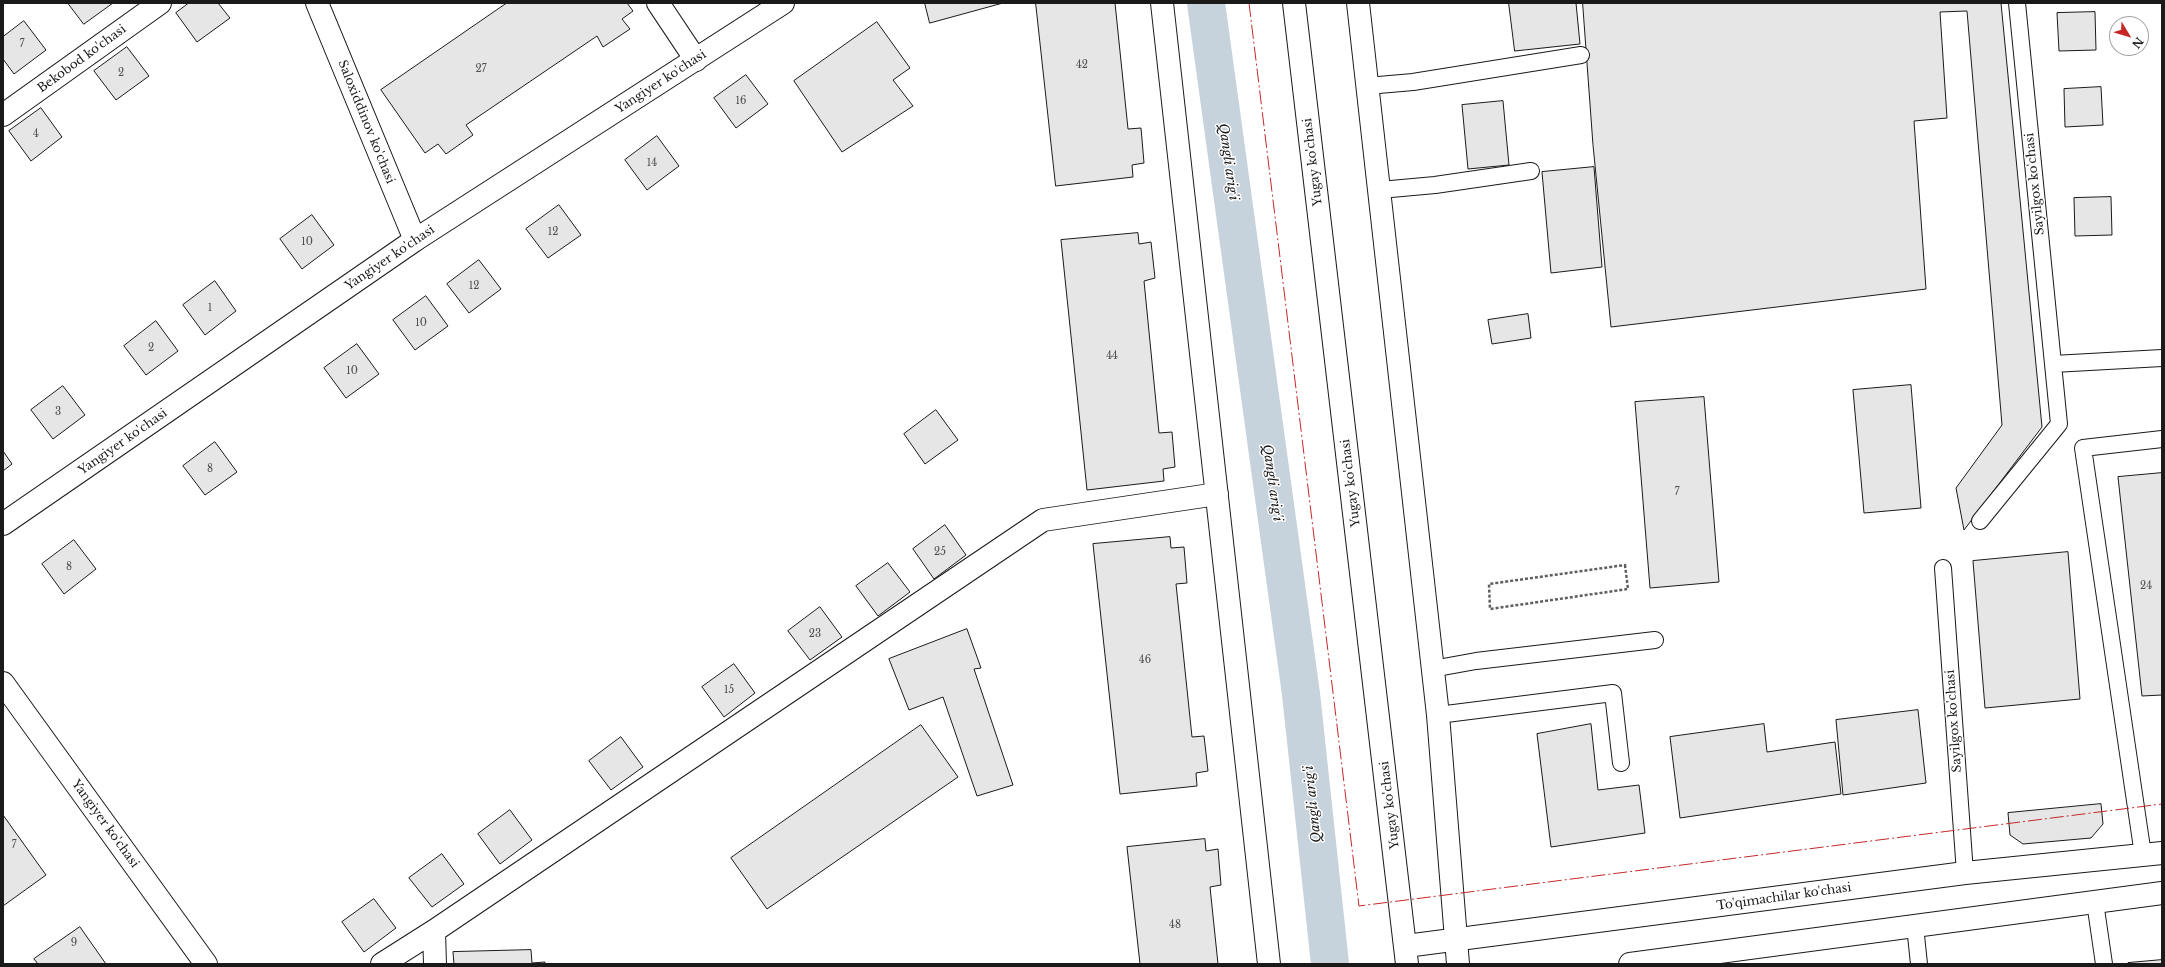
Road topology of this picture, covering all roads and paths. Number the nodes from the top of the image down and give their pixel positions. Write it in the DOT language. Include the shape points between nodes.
graph roads {
  1 [pos="160,3"];
  2 [pos="317,3"];
  3 [pos="658,3"];
  4 [pos="784,3"];
  5 [pos="1162,3"];
  6 [pos="1294,3"];
  7 [pos="1358,3"];
  8 [pos="2017,3"];
  9 [pos="1581,55"];
  10 [pos="696,60"];
  11 [pos="1367,86"];
  12 [pos="3,115"];
  13 [pos="1531,171"];
  14 [pos="1380,190"];
  15 [pos="415,240"];
  16 [pos="2162,358"];
  17 [pos="2053,364"];
  18 [pos="2162,439"];
  19 [pos="1217,494"];
  20 [pos="1980,521"];
  21 [pos="3,524"];
  22 [pos="1625,565"];
  23 [pos="1943,568"];
  24 [pos="1655,640"];
  25 [pos="1432,669"];
  26 [pos="3,683"];
  27 [pos="1438,715"];
  28 [pos="1621,763"];
  29 [pos="2153,854"];
  30 [pos="1965,873"];
  31 [pos="2162,893"];
  32 [pos="2095,902"];
  33 [pos="1915,926"];
  34 [pos="434,931"];
  35 [pos="1456,939"];
  36 [pos="1406,955"];
  37 [pos="206,964"];
  38 [pos="382,964"];
  39 [pos="435,964"];
  40 [pos="1269,964"];
  41 [pos="1458,964"];
  42 [pos="1630,964"];
  43 [pos="1919,964"];
  44 [pos="2104,964"];
  1 -- 12 [label="street, Bekobod ko'chasi"];
  2 -- 15 [label="street, Saloxiddinov ko'chasi"];
  3 -- 10 [label="street"];
  4 -- 10 [label="street, Yangiyer ko'chasi"];
  5 -- 19 [label="street"];
  6 -- 36 [label="street, Yugay ko'chasi"];
  7 -- 11 [label="street"];
  8 -- 17 [label="lane, Sayilgox ko'chasi"];
  9 -- 11 [label="lane" via="1413,82"];
  10 -- 15 [label="street, Yangiyer ko'chasi"];
  11 -- 14 [label="street"];
  13 -- 14 [label="lane"];
  14 -- 25 [label="street"];
  15 -- 21 [label="street, Yangiyer ko'chasi"];
  16 -- 17 [label="lane"];
  17 -- 20 [label="lane, Sayilgox ko'chasi" via="2059,424"];
  18 -- 29 [label="lane" via="2083,448"];
  19 -- 34 [label="street" via="1043,520"];
  19 -- 40 [label="street"];
  22 -- 22 [label="path" via="1489,584 1490,609 1628,588"];
  23 -- 30 [label="lane, Sayilgox ko'chasi"];
  24 -- 25 [label="lane" via="1476,661"];
  25 -- 27 [label="street"];
  26 -- 37 [label="street, Yangiyer ko'chasi"];
  27 -- 28 [label="lane" via="1613,693"];
  27 -- 35 [label="street"];
  29 -- 30 [label="street, To'qimachilar ko'chasi"];
  30 -- 35 [label="street, To'qimachilar ko'chasi"];
  31 -- 32 [label="street"];
  32 -- 33 [label="street"];
  32 -- 44 [label="lane"];
  33 -- 42 [label="street"];
  33 -- 43 [label="lane"];
  34 -- 38 [label="street"];
  34 -- 39 [label="street"];
  35 -- 36 [label="street, To'qimachilar ko'chasi"];
  35 -- 41 [label="street"];
}
